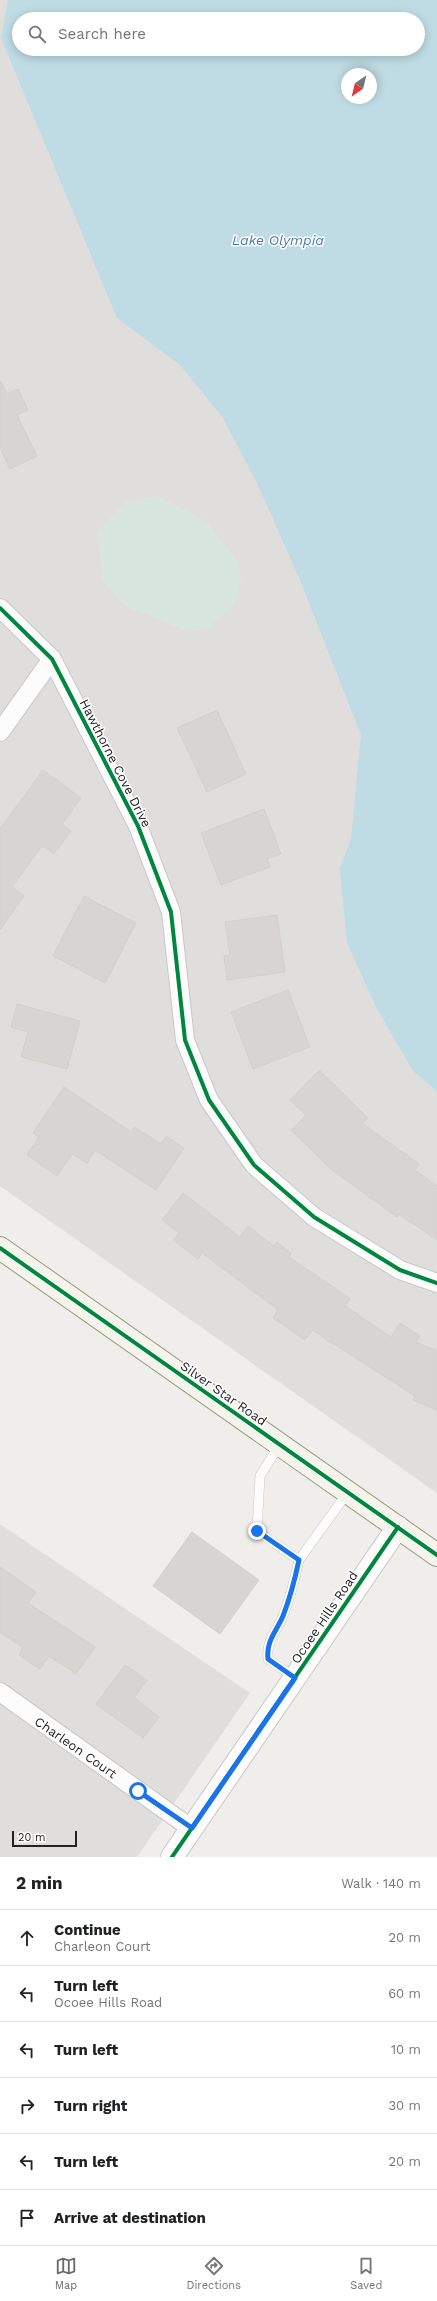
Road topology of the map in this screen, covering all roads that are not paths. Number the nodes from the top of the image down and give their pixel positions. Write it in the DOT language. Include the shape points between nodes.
graph roads {
  1 [pos="0,608"];
  2 [pos="52,660"];
  3 [pos="0,732"];
  4 [pos="0,1248"];
  5 [pos="437,1283"];
  6 [pos="280,1444"];
  7 [pos="348,1492"];
  8 [pos="398,1527"];
  9 [pos="437,1555"];
  10 [pos="299,1560"];
  11 [pos="295,1678"];
  12 [pos="0,1692"];
  13 [pos="192,1828"];
  14 [pos="172,1857"];
  1 -- 2 [label="street, Hawthorne Cove Drive"];
  2 -- 3 [label="street"];
  2 -- 5 [label="street, Hawthorne Cove Drive" via="138,826 172,912 185,1040 209,1100 254,1165 314,1217 400,1270"];
  4 -- 6 [label="main road, Silver Star Road"];
  6 -- 7 [label="main road, Silver Star Road"];
  6 -- 10 [label="lane" via="260,1476 257,1531"];
  7 -- 8 [label="main road, Silver Star Road"];
  7 -- 10 [label="lane"];
  8 -- 9 [label="main road, Silver Star Road"];
  8 -- 11 [label="street, Ocoee Hills Road"];
  10 -- 11 [label="lane" via="285,1611 267,1649 268,1659"];
  11 -- 13 [label="street, Ocoee Hills Road"];
  12 -- 13 [label="street, Charleon Court"];
  13 -- 14 [label="street, Ocoee Hills Road"];
}
